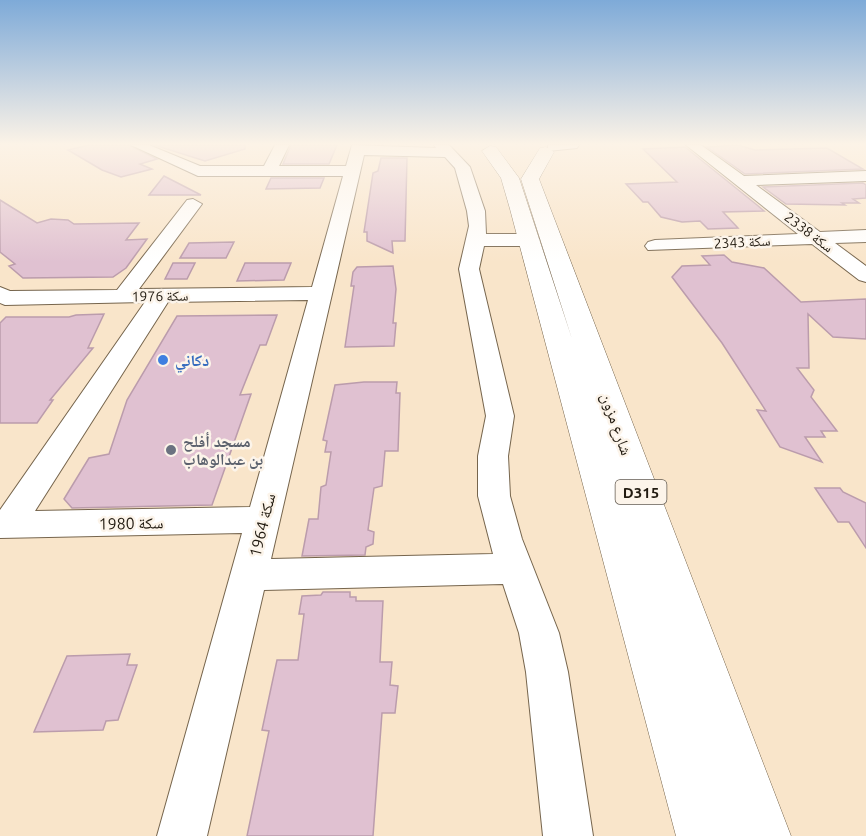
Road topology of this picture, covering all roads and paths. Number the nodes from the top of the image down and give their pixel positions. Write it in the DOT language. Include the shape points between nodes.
graph roads {
  1 [pos="350,184"];
  2 [pos="468,184"];
  3 [pos="512,184"];
  4 [pos="532,184"];
  5 [pos="745,184"];
  6 [pos="193,204"];
  7 [pos="866,236"];
  8 [pos="817,238"];
  9 [pos="476,240"];
  10 [pos="530,240"];
  11 [pos="655,246"];
  12 [pos="866,276"];
  13 [pos="321,293"];
  14 [pos="0,294"];
  15 [pos="123,296"];
  16 [pos="161,296"];
  17 [pos="263,520"];
  18 [pos="4,525"];
  19 [pos="515,569"];
  20 [pos="249,575"];
  21 [pos="182,836"];
  22 [pos="568,836"];
  23 [pos="705,836"];
  24 [pos="762,836"];
  1 -- 13 [label="street, سكة 1964"];
  2 -- 9 [label="street" via="478,226"];
  3 -- 10 [label="main road, شارع مزون / D315"];
  4 -- 24 [label="main road, شارع مزون / D315"];
  5 -- 8 [label="street, سكة 2338"];
  6 -- 15 [label="street"];
  7 -- 8 [label="street, سكة 2343"];
  8 -- 11 [label="street, سكة 2343"];
  8 -- 12 [label="street, سكة 2338"];
  9 -- 10 [label="street"];
  9 -- 19 [label="street" via="469,269 500,416 493,462 494,496"];
  10 -- 23 [label="main road, شارع مزون / D315"];
  13 -- 16 [label="street, سكة 1976"];
  13 -- 17 [label="street, سكة 1964"];
  14 -- 15 [label="street, سكة 1976" via="5,298"];
  15 -- 16 [label="street, سكة 1976"];
  16 -- 18 [label="street"];
  17 -- 18 [label="street, سكة 1980"];
  17 -- 20 [label="street, سكة 1964"];
  19 -- 20 [label="street"];
  19 -- 22 [label="street" via="539,633 547,672"];
  20 -- 21 [label="street, سكة 1964"];
}
